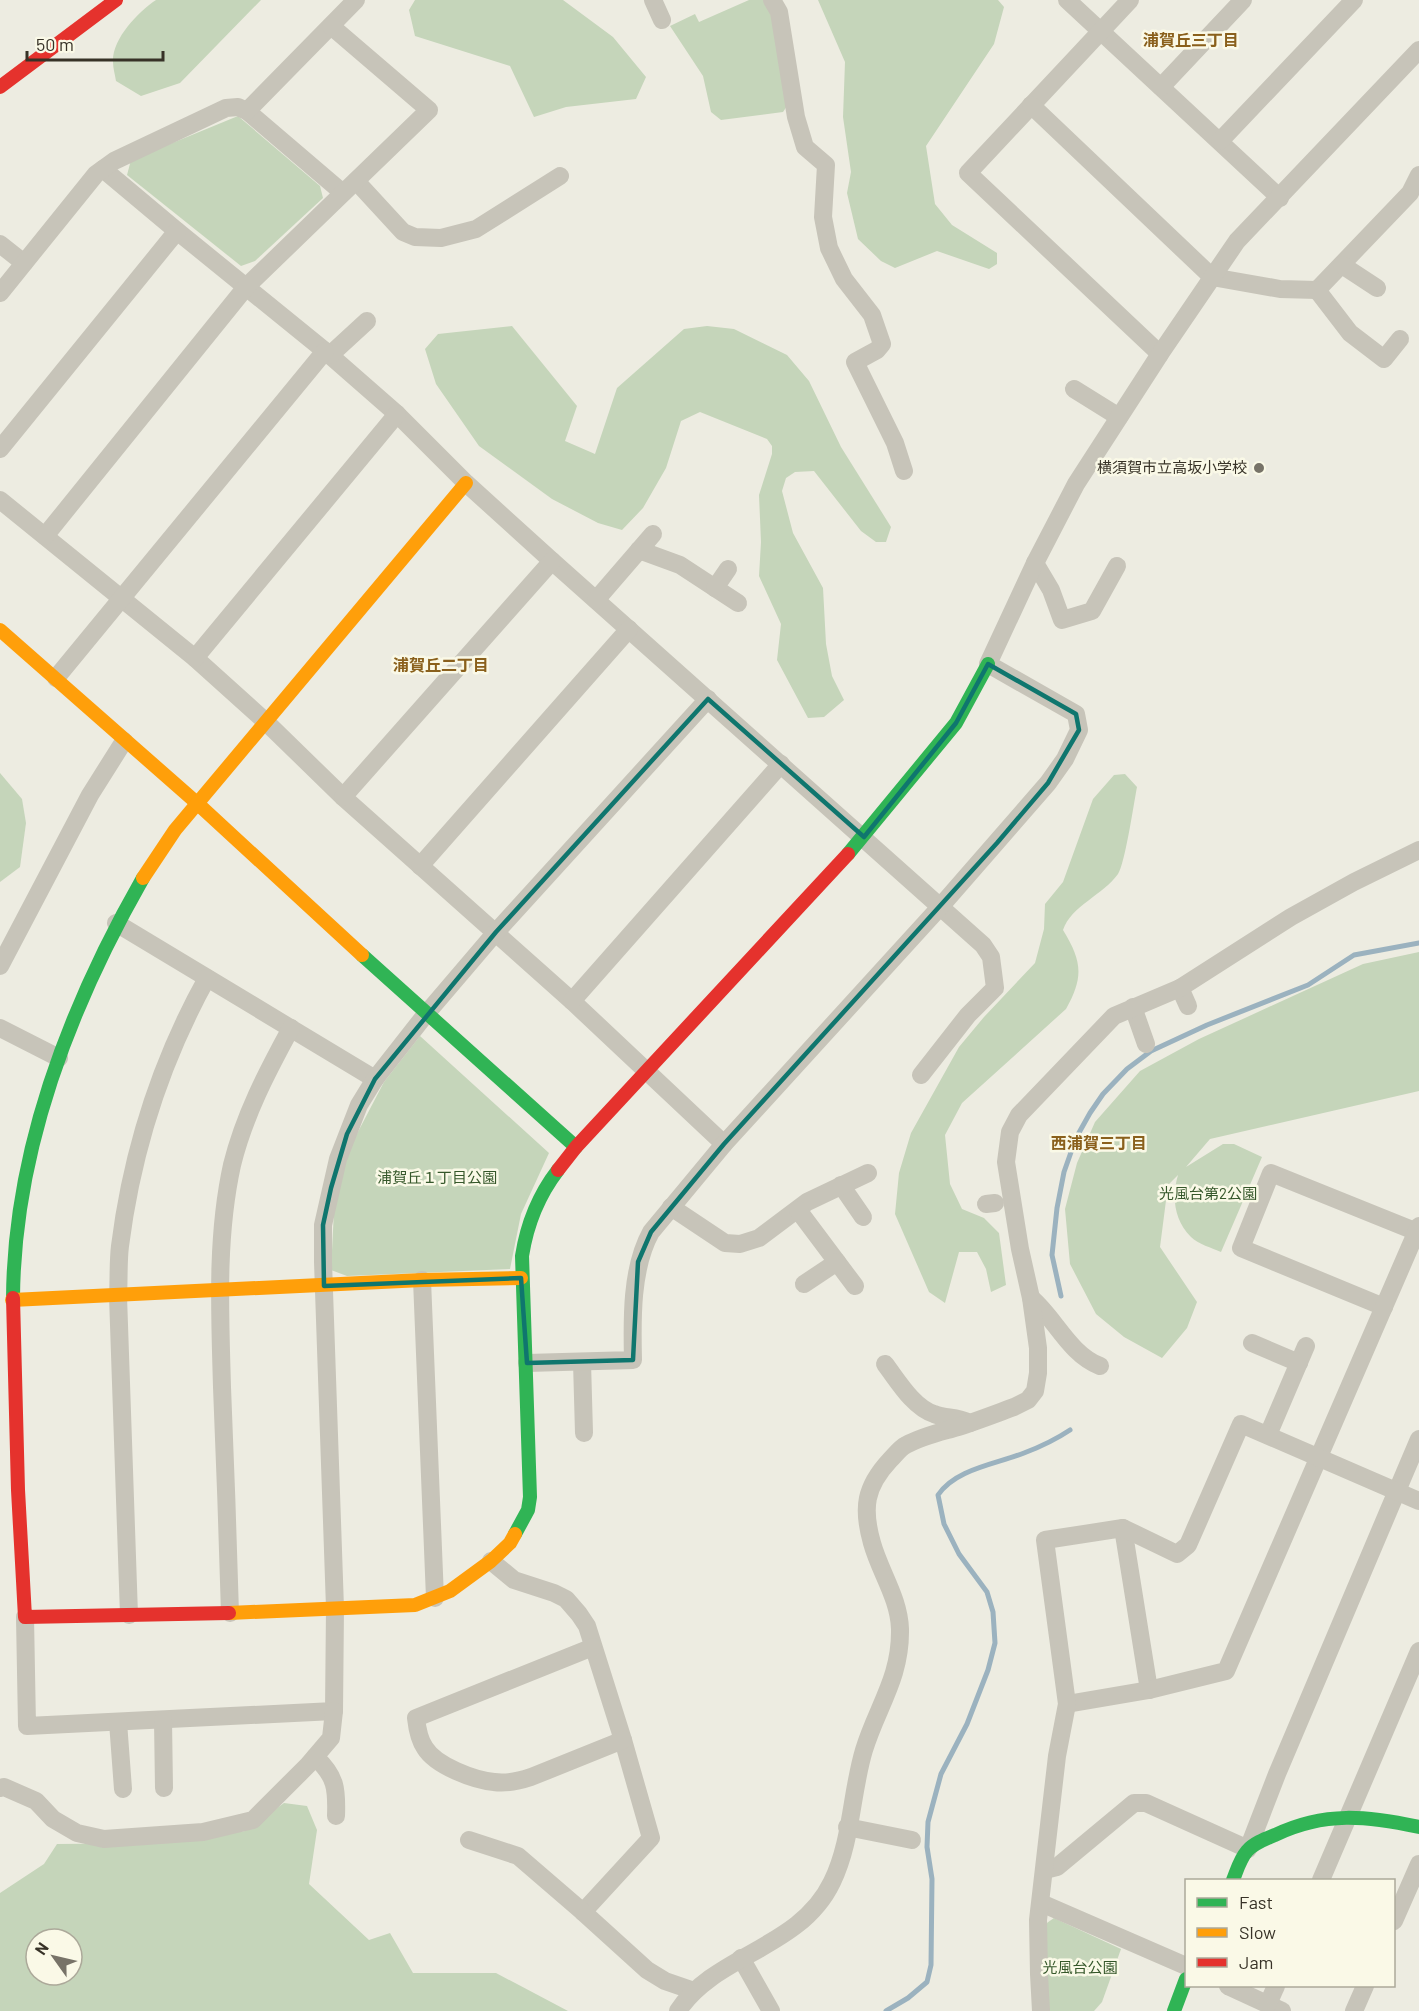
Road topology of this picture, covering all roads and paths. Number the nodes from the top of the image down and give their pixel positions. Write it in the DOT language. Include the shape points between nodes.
graph roads {
  1 [pos="116,0"];
  2 [pos="356,0"];
  3 [pos="653,0"];
  4 [pos="772,0"];
  5 [pos="1066,0"];
  6 [pos="1130,0"];
  7 [pos="1243,0"];
  8 [pos="1354,0"];
  9 [pos="662,20"];
  10 [pos="331,26"];
  11 [pos="1101,32"];
  12 [pos="1415,62"];
  13 [pos="0,87"];
  14 [pos="1161,87"];
  15 [pos="1031,105"];
  16 [pos="247,111"];
  17 [pos="1220,141"];
  18 [pos="103,169"];
  19 [pos="560,176"];
  20 [pos="1419,176"];
  21 [pos="349,187"];
  22 [pos="1280,198"];
  23 [pos="177,231"];
  24 [pos="0,244"];
  25 [pos="24,263"];
  26 [pos="1342,265"];
  27 [pos="1212,277"];
  28 [pos="246,287"];
  29 [pos="1377,288"];
  30 [pos="1317,290"];
  31 [pos="0,293"];
  32 [pos="367,321"];
  33 [pos="1400,339"];
  34 [pos="328,353"];
  35 [pos="1160,354"];
  36 [pos="1074,389"];
  37 [pos="397,414"];
  38 [pos="1119,417"];
  39 [pos="0,449"];
  40 [pos="904,471"];
  41 [pos="466,483"];
  42 [pos="0,500"];
  43 [pos="653,534"];
  44 [pos="45,536"];
  45 [pos="639,550"];
  46 [pos="552,561"];
  47 [pos="1035,563"];
  48 [pos="1117,566"];
  49 [pos="728,569"];
  50 [pos="715,588"];
  51 [pos="123,598"];
  52 [pos="596,600"];
  53 [pos="738,603"];
  54 [pos="629,629"];
  55 [pos="0,630"];
  56 [pos="195,658"];
  57 [pos="988,664"];
  58 [pos="56,678"];
  59 [pos="708,699"];
  60 [pos="266,722"];
  61 [pos="124,741"];
  62 [pos="781,764"];
  63 [pos="343,797"];
  64 [pos="198,804"];
  65 [pos="864,837"];
  66 [pos="1419,850"];
  67 [pos="420,866"];
  68 [pos="940,907"];
  69 [pos="116,923"];
  70 [pos="496,932"];
  71 [pos="0,966"];
  72 [pos="207,978"];
  73 [pos="1180,988"];
  74 [pos="572,1001"];
  75 [pos="1188,1006"];
  76 [pos="1133,1007"];
  77 [pos="426,1014"];
  78 [pos="0,1028"];
  79 [pos="291,1028"];
  80 [pos="1146,1044"];
  81 [pos="59,1058"];
  82 [pos="646,1071"];
  83 [pos="921,1074"];
  84 [pos="375,1079"];
  85 [pos="724,1144"];
  86 [pos="576,1147"];
  87 [pos="868,1173"];
  88 [pos="841,1185"];
  89 [pos="670,1207"];
  90 [pos="798,1210"];
  91 [pos="863,1217"];
  92 [pos="1418,1229"];
  93 [pos="837,1262"];
  94 [pos="521,1278"];
  95 [pos="422,1280"];
  96 [pos="804,1284"];
  97 [pos="324,1286"];
  98 [pos="855,1286"];
  99 [pos="219,1290"];
  100 [pos="118,1296"];
  101 [pos="1031,1298"];
  102 [pos="12,1300"];
  103 [pos="1384,1307"];
  104 [pos="1252,1343"];
  105 [pos="1306,1346"];
  106 [pos="582,1362"];
  107 [pos="527,1363"];
  108 [pos="1299,1363"];
  109 [pos="885,1364"];
  110 [pos="1100,1366"];
  111 [pos="970,1423"];
  112 [pos="584,1433"];
  113 [pos="1268,1436"];
  114 [pos="1419,1439"];
  115 [pos="1319,1458"];
  116 [pos="1397,1491"];
  117 [pos="1419,1501"];
  118 [pos="1123,1528"];
  119 [pos="491,1561"];
  120 [pos="435,1598"];
  121 [pos="335,1608"];
  122 [pos="230,1613"];
  123 [pos="129,1615"];
  124 [pos="25,1617"];
  125 [pos="593,1647"];
  126 [pos="1419,1651"];
  127 [pos="1149,1690"];
  128 [pos="1067,1704"];
  129 [pos="334,1712"];
  130 [pos="163,1720"];
  131 [pos="118,1722"];
  132 [pos="623,1740"];
  133 [pos="315,1757"];
  134 [pos="0,1788"];
  135 [pos="165,1788"];
  136 [pos="123,1789"];
  137 [pos="1349,1815"];
  138 [pos="336,1816"];
  139 [pos="847,1827"];
  140 [pos="1419,1827"];
  141 [pos="469,1840"];
  142 [pos="912,1840"];
  143 [pos="1248,1849"];
  144 [pos="1419,1864"];
  145 [pos="1045,1870"];
  146 [pos="1234,1879"];
  147 [pos="1322,1879"];
  148 [pos="1041,1903"];
  149 [pos="584,1912"];
  150 [pos="1395,1919"];
  151 [pos="741,1958"];
  152 [pos="1185,1966"];
  153 [pos="1185,1982"];
  154 [pos="1230,1987"];
  155 [pos="1276,1987"];
  156 [pos="1365,1987"];
  157 [pos="694,1991"];
  158 [pos="1275,2008"];
  159 [pos="678,2011"];
  160 [pos="771,2011"];
  161 [pos="1041,2011"];
  162 [pos="1174,2011"];
  163 [pos="1354,2011"];
  1 -- 13 [label="street"];
  2 -- 10 [label="street"];
  3 -- 9 [label="street"];
  4 -- 40 [label="street" via="778,12 805,147 826,165 823,217 829,248 844,279 872,315 882,344 855,362 895,443"];
  5 -- 11 [label="street"];
  6 -- 11 [label="street"];
  7 -- 14 [label="street"];
  8 -- 17 [label="street"];
  10 -- 16 [label="street"];
  10 -- 21 [label="street" via="429,110"];
  11 -- 14 [label="street"];
  11 -- 15 [label="street"];
  12 -- 22 [label="street"];
  14 -- 17 [label="street"];
  15 -- 27 [label="street"];
  15 -- 35 [label="street" via="968,173"];
  16 -- 18 [label="street" via="226,108"];
  16 -- 21 [label="street"];
  17 -- 22 [label="street"];
  18 -- 23 [label="street"];
  18 -- 25 [label="street"];
  19 -- 21 [label="street" via="476,229 441,238 415,237 403,232"];
  20 -- 26 [label="street" via="1410,193"];
  21 -- 28 [label="street"];
  22 -- 27 [label="street" via="1237,241"];
  23 -- 28 [label="street"];
  23 -- 39 [label="street"];
  24 -- 25 [label="street"];
  25 -- 31 [label="street"];
  26 -- 29 [label="street"];
  26 -- 30 [label="street"];
  27 -- 30 [label="street" via="1280,289"];
  27 -- 35 [label="street"];
  28 -- 34 [label="street"];
  28 -- 44 [label="street"];
  30 -- 33 [label="street" via="1350,333 1383,359"];
  32 -- 34 [label="street"];
  34 -- 37 [label="street"];
  34 -- 51 [label="street"];
  35 -- 38 [label="street"];
  36 -- 38 [label="street"];
  37 -- 41 [label="street"];
  37 -- 56 [label="street"];
  38 -- 47 [label="street"];
  41 -- 46 [label="street"];
  41 -- 60 [label="street"];
  42 -- 44 [label="street"];
  43 -- 45 [label="street"];
  44 -- 51 [label="street"];
  45 -- 50 [label="street" via="680,565"];
  45 -- 52 [label="street"];
  46 -- 52 [label="street"];
  46 -- 63 [label="street"];
  47 -- 48 [label="street" via="1062,620 1092,611"];
  47 -- 57 [label="street"];
  49 -- 50 [label="street"];
  50 -- 53 [label="street"];
  51 -- 56 [label="street"];
  51 -- 58 [label="street"];
  52 -- 54 [label="street"];
  54 -- 59 [label="street"];
  54 -- 67 [label="street"];
  55 -- 58 [label="street"];
  56 -- 60 [label="street"];
  57 -- 65 [label="street" via="956,723"];
  57 -- 68 [label="street" via="1076,714 1079,730 1048,783"];
  58 -- 61 [label="street"];
  59 -- 62 [label="street"];
  59 -- 70 [label="street"];
  60 -- 63 [label="street"];
  60 -- 64 [label="street"];
  61 -- 64 [label="street"];
  61 -- 71 [label="street" via="90,795"];
  62 -- 65 [label="street"];
  62 -- 74 [label="street"];
  63 -- 67 [label="street"];
  64 -- 69 [label="street" via="175,830"];
  64 -- 77 [label="street"];
  65 -- 68 [label="street"];
  65 -- 82 [label="street"];
  66 -- 73 [label="street" via="1291,918"];
  67 -- 70 [label="street"];
  68 -- 83 [label="street" via="983,945 991,957 995,988"];
  68 -- 85 [label="street"];
  69 -- 72 [label="street"];
  69 -- 81 [label="street"];
  70 -- 74 [label="street"];
  70 -- 77 [label="street"];
  72 -- 79 [label="street"];
  72 -- 100 [label="street" via="186,1015 147,1118 120,1247"];
  73 -- 75 [label="street"];
  73 -- 76 [label="street"];
  74 -- 82 [label="street"];
  76 -- 80 [label="street"];
  76 -- 101 [label="street" via="1106,1023 1019,1115 1010,1132 1006,1162"];
  77 -- 84 [label="street"];
  77 -- 86 [label="street"];
  78 -- 81 [label="street"];
  79 -- 84 [label="street"];
  79 -- 99 [label="street" via="246,1120 232,1166"];
  81 -- 102 [label="street" via="27,1173"];
  82 -- 85 [label="street"];
  82 -- 86 [label="street"];
  84 -- 97 [label="street" via="347,1134 331,1188 323,1225"];
  85 -- 89 [label="street"];
  86 -- 94 [label="street" via="544,1188 532,1211 524,1234"];
  87 -- 88 [label="street"];
  88 -- 90 [label="street"];
  88 -- 91 [label="street"];
  89 -- 90 [label="street" via="725,1243 740,1244 759,1238"];
  89 -- 106 [label="street" via="651,1232 638,1262 633,1360"];
  90 -- 93 [label="street"];
  92 -- 103 [label="street"];
  92 -- 103 [label="street" via="1272,1173 1241,1248"];
  93 -- 96 [label="street"];
  93 -- 98 [label="street"];
  94 -- 95 [label="street"];
  94 -- 107 [label="street"];
  95 -- 97 [label="street"];
  95 -- 120 [label="street"];
  97 -- 99 [label="street"];
  97 -- 121 [label="street"];
  99 -- 100 [label="street"];
  99 -- 122 [label="street"];
  100 -- 102 [label="street"];
  100 -- 123 [label="street"];
  101 -- 110 [label="street" via="1065,1339"];
  101 -- 111 [label="street" via="1038,1348 1035,1391 1028,1400"];
  102 -- 124 [label="street"];
  103 -- 115 [label="street"];
  104 -- 108 [label="street"];
  105 -- 108 [label="street"];
  106 -- 107 [label="street"];
  106 -- 112 [label="street"];
  107 -- 119 [label="street" via="528,1510 510,1543"];
  108 -- 113 [label="street"];
  109 -- 111 [label="street" via="925,1411"];
  111 -- 139 [label="street" via="904,1445 868,1491 868,1529 896,1606 899,1653 894,1679 865,1748"];
  113 -- 115 [label="street"];
  113 -- 118 [label="street" via="1241,1424 1188,1545 1177,1554"];
  114 -- 116 [label="street"];
  115 -- 116 [label="street"];
  115 -- 127 [label="street" via="1226,1671"];
  116 -- 117 [label="street"];
  116 -- 143 [label="street"];
  118 -- 127 [label="street"];
  118 -- 128 [label="street" via="1045,1540"];
  119 -- 120 [label="street"];
  119 -- 125 [label="street" via="514,1580 566,1599 587,1626"];
  120 -- 121 [label="street" via="415,1605"];
  121 -- 122 [label="street"];
  121 -- 129 [label="street"];
  122 -- 123 [label="street"];
  123 -- 124 [label="street"];
  124 -- 131 [label="street" via="27,1726"];
  125 -- 132 [label="street"];
  125 -- 132 [label="street" via="416,1718 423,1747 433,1759 459,1772 496,1783 531,1778"];
  126 -- 137 [label="street"];
  127 -- 128 [label="street"];
  128 -- 145 [label="street"];
  129 -- 130 [label="street"];
  129 -- 133 [label="street" via="331,1738"];
  130 -- 131 [label="street"];
  130 -- 135 [label="street"];
  131 -- 136 [label="street"];
  132 -- 149 [label="street" via="651,1838"];
  133 -- 134 [label="street" via="254,1820 203,1832 104,1839 77,1833 53,1819 36,1801"];
  133 -- 138 [label="street" via="332,1777 337,1793"];
  137 -- 140 [label="street"];
  137 -- 143 [label="street" via="1288,1827"];
  137 -- 147 [label="street"];
  139 -- 142 [label="street"];
  139 -- 151 [label="street" via="832,1883 817,1906 793,1929"];
  141 -- 149 [label="street" via="518,1856"];
  143 -- 145 [label="street" via="1146,1803 1134,1803 1057,1867"];
  143 -- 146 [label="street"];
  144 -- 150 [label="street"];
  145 -- 148 [label="street"];
  148 -- 152 [label="street"];
  148 -- 161 [label="street"];
  149 -- 157 [label="street" via="647,1970"];
  151 -- 157 [label="street"];
  151 -- 160 [label="street"];
  153 -- 162 [label="street"];
  154 -- 158 [label="street"];
  155 -- 158 [label="street"];
  156 -- 163 [label="street"];
  157 -- 159 [label="street"];
}
